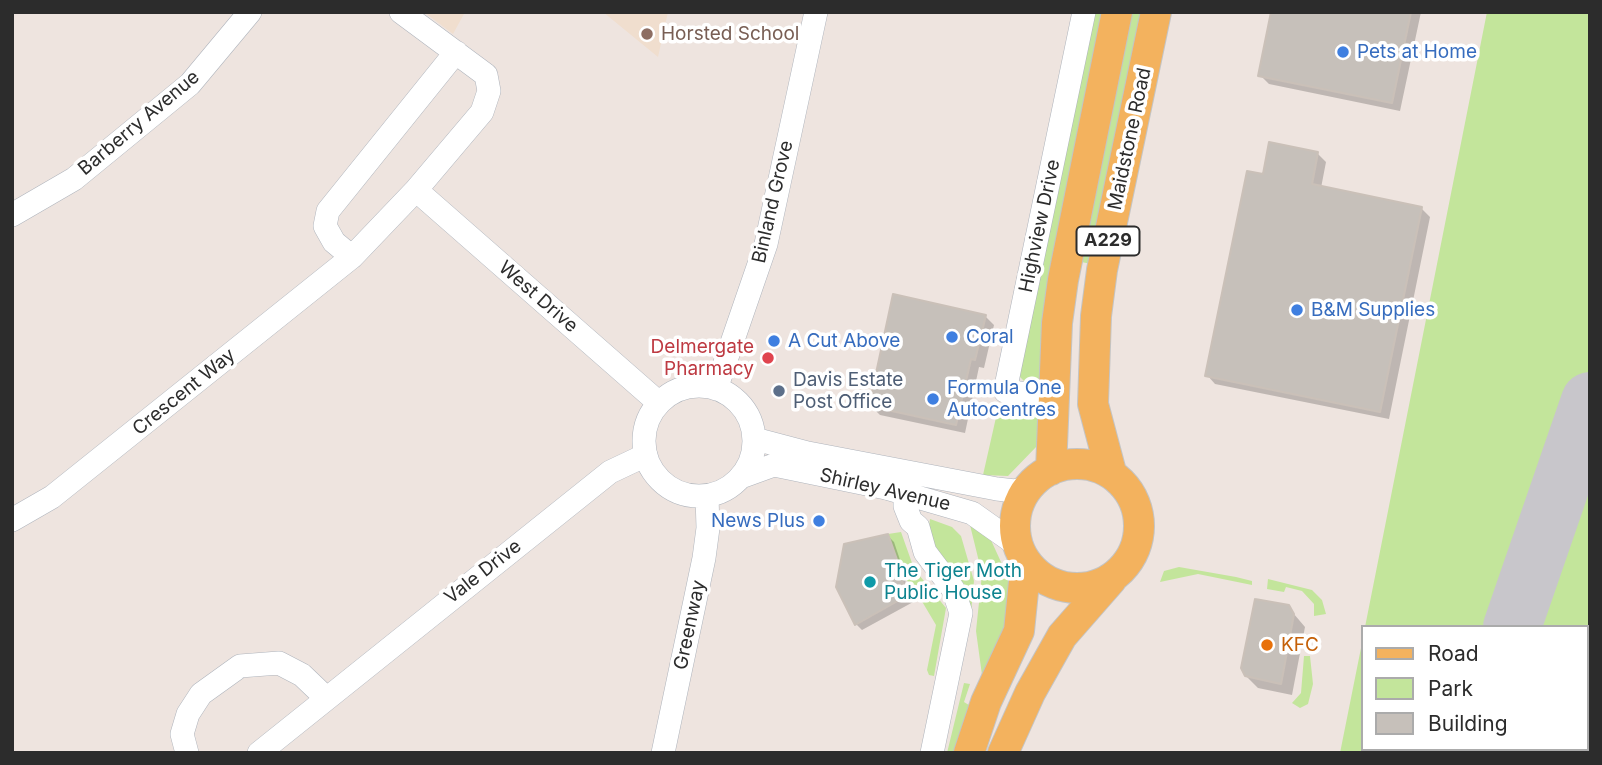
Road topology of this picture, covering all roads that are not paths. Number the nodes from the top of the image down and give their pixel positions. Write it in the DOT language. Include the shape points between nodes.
graph roads {
  1 [pos="250,12"];
  2 [pos="401,12"];
  3 [pos="816,12"];
  4 [pos="1084,12"];
  5 [pos="1117,12"];
  6 [pos="1156,12"];
  7 [pos="456,52"];
  8 [pos="416,190"];
  9 [pos="12,215"];
  10 [pos="352,257"];
  11 [pos="716,388"];
  12 [pos="1054,398"];
  13 [pos="659,404"];
  14 [pos="755,439"];
  15 [pos="646,455"];
  16 [pos="1111,472"];
  17 [pos="741,477"];
  18 [pos="1040,478"];
  19 [pos="905,493"];
  20 [pos="707,496"];
  21 [pos="928,499"];
  22 [pos="12,520"];
  23 [pos="918,527"];
  24 [pos="1023,555"];
  25 [pos="1113,577"];
  26 [pos="326,697"];
  27 [pos="268,750"];
  28 [pos="187,753"];
  29 [pos="663,753"];
  30 [pos="932,753"];
  31 [pos="969,753"];
  32 [pos="1003,753"];
  1 -- 9 [label="street, Barberry Avenue" via="190,84 74,179"];
  2 -- 7 [label="street, Crescent Way"];
  3 -- 11 [label="street, Binland Grove" via="766,244"];
  4 -- 12 [label="street, Highview Drive" via="1005,391"];
  5 -- 12 [label="main road, Maidstone Road / A229" via="1063,280"];
  6 -- 16 [label="main road, Maidstone Road / A229" via="1096,316 1093,404"];
  7 -- 8 [label="street, Crescent Way" via="486,75 489,91 482,112"];
  7 -- 10 [label="street" via="328,211 325,226 334,242"];
  8 -- 10 [label="street, Crescent Way"];
  8 -- 13 [label="street, West Drive"];
  10 -- 22 [label="street, Crescent Way" via="52,497"];
  11 -- 13 [label="street" via="680,390"];
  11 -- 14 [label="street" via="744,408"];
  12 -- 18 [label="main road, Maidstone Road / A229"];
  13 -- 15 [label="street" via="648,422"];
  14 -- 17 [label="street" via="751,461"];
  14 -- 18 [label="street, Shirley Avenue" via="997,489 1015,491"];
  15 -- 20 [label="street" via="669,487"];
  15 -- 26 [label="street, Vale Drive" via="610,472"];
  16 -- 18 [label="main road" via="1076,463"];
  16 -- 25 [label="main road, A229" via="1131,496 1139,523 1131,555"];
  17 -- 19 [label="street, Shirley Avenue" via="774,465"];
  17 -- 20 [label="street, Shirley Avenue"];
  18 -- 24 [label="main road, A229" via="1016,517"];
  19 -- 21 [label="street, Shirley Avenue"];
  19 -- 23 [label="street" via="905,506"];
  20 -- 29 [label="street, Greenway" via="704,558"];
  21 -- 23 [label="street"];
  21 -- 24 [label="street, Shirley Avenue" via="978,515"];
  23 -- 30 [label="street" via="925,552 956,593 961,613"];
  24 -- 25 [label="main road" via="1040,576 1062,586 1086,587"];
  24 -- 31 [label="main road, A229" via="1019,631 986,702"];
  25 -- 32 [label="main road, A229" via="1062,636"];
  26 -- 27 [label="street, Vale Drive"];
  26 -- 28 [label="street" via="302,675 279,663 240,666 201,694 188,714 182,734"];
}
